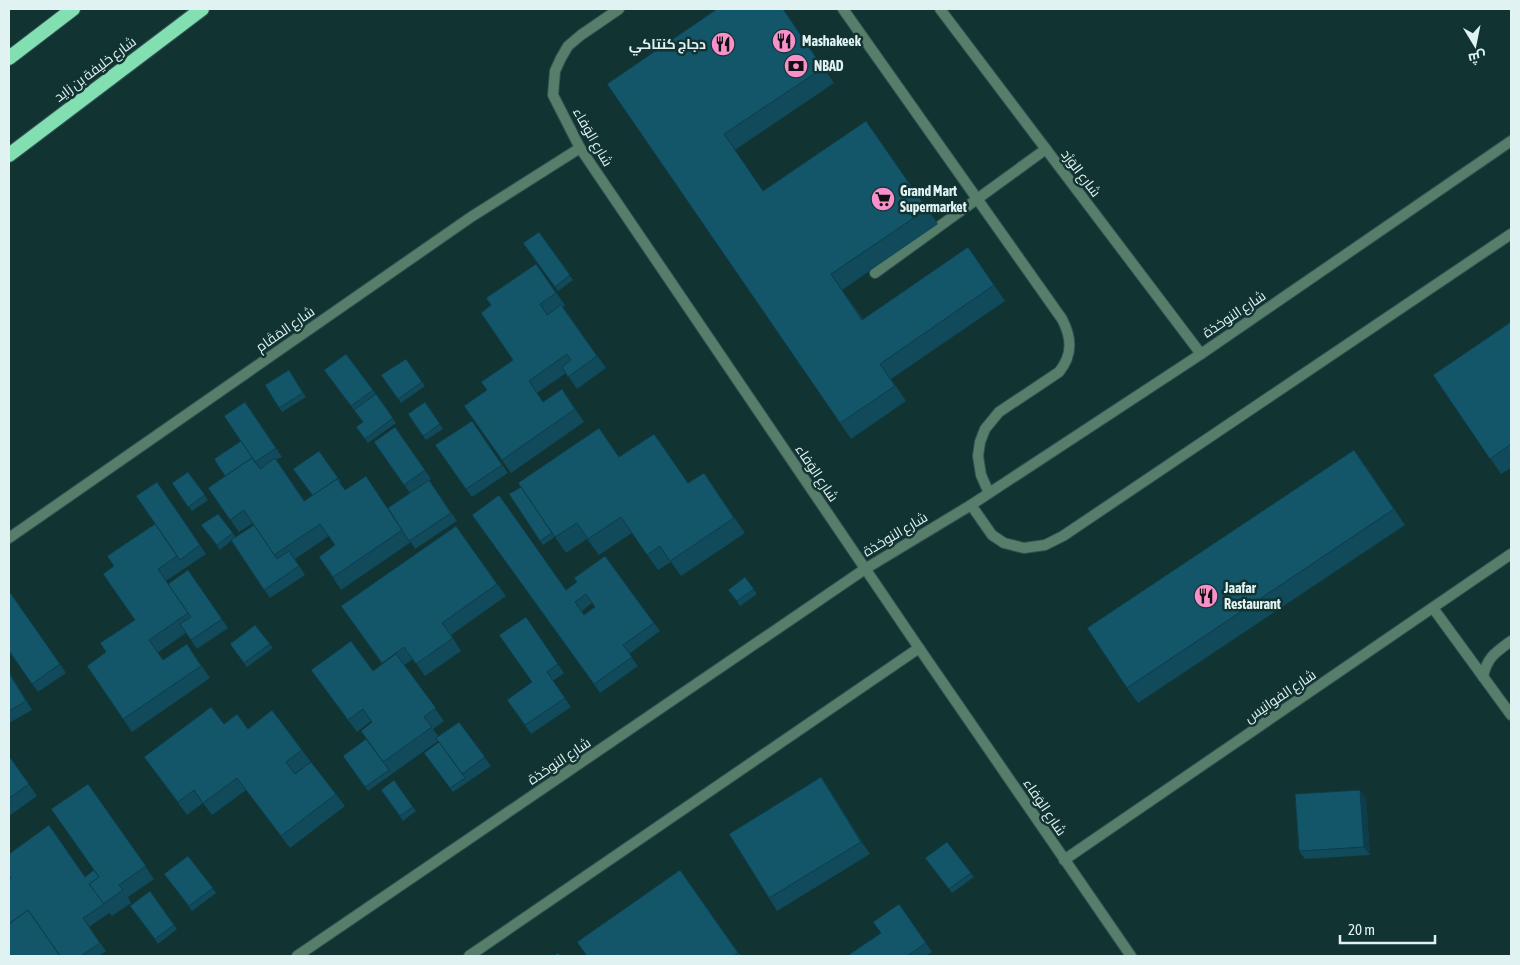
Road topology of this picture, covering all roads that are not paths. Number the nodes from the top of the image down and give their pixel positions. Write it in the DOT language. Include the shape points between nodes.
graph roads {
  1 [pos="73,9"];
  2 [pos="202,9"];
  3 [pos="619,9"];
  4 [pos="843,9"];
  5 [pos="940,9"];
  6 [pos="9,58"];
  7 [pos="1511,141"];
  8 [pos="580,148"];
  9 [pos="1046,149"];
  10 [pos="9,155"];
  11 [pos="977,199"];
  12 [pos="1511,234"];
  13 [pos="875,273"];
  14 [pos="1201,354"];
  15 [pos="989,493"];
  16 [pos="971,505"];
  17 [pos="9,538"];
  18 [pos="1511,554"];
  19 [pos="865,569"];
  20 [pos="1433,608"];
  21 [pos="1511,641"];
  22 [pos="919,648"];
  23 [pos="1483,677"];
  24 [pos="1511,715"];
  25 [pos="1064,860"];
  26 [pos="297,956"];
  27 [pos="469,956"];
  28 [pos="1131,956"];
  1 -- 6 [label="highway"];
  2 -- 10 [label="highway, شارع خليفة بن زايد"];
  3 -- 8 [label="street, شارع الوَفاء" via="568,46 555,71 553,95"];
  4 -- 11 [label="street"];
  5 -- 9 [label="street, شارع الوَرْد"];
  7 -- 14 [label="street, شارع النوخذة"];
  8 -- 17 [label="street, شارع المَقَام" via="471,217"];
  8 -- 19 [label="street, شارع الوَفاء"];
  9 -- 11 [label="street"];
  9 -- 14 [label="street, شارع الوَرْد"];
  11 -- 13 [label="street"];
  11 -- 15 [label="street" via="1062,319 1069,340 1066,364 1059,372 999,412 985,429 978,456 981,475"];
  12 -- 16 [label="street" via="1045,545 1024,548 1004,543 992,535"];
  14 -- 15 [label="street, شارع النوخذة"];
  15 -- 16 [label="street, شارع النوخذة"];
  16 -- 19 [label="street, شارع النوخذة"];
  18 -- 20 [label="street, شارع الفوانيس"];
  19 -- 22 [label="street, شارع الوَفاء"];
  19 -- 26 [label="street, شارع النوخذة"];
  20 -- 23 [label="street"];
  20 -- 25 [label="street, شارع الفوانيس"];
  21 -- 23 [label="street" via="1490,658"];
  22 -- 25 [label="street, شارع الوَفاء"];
  22 -- 27 [label="street"];
  23 -- 24 [label="street"];
  25 -- 28 [label="street, شارع الوَفاء"];
}
